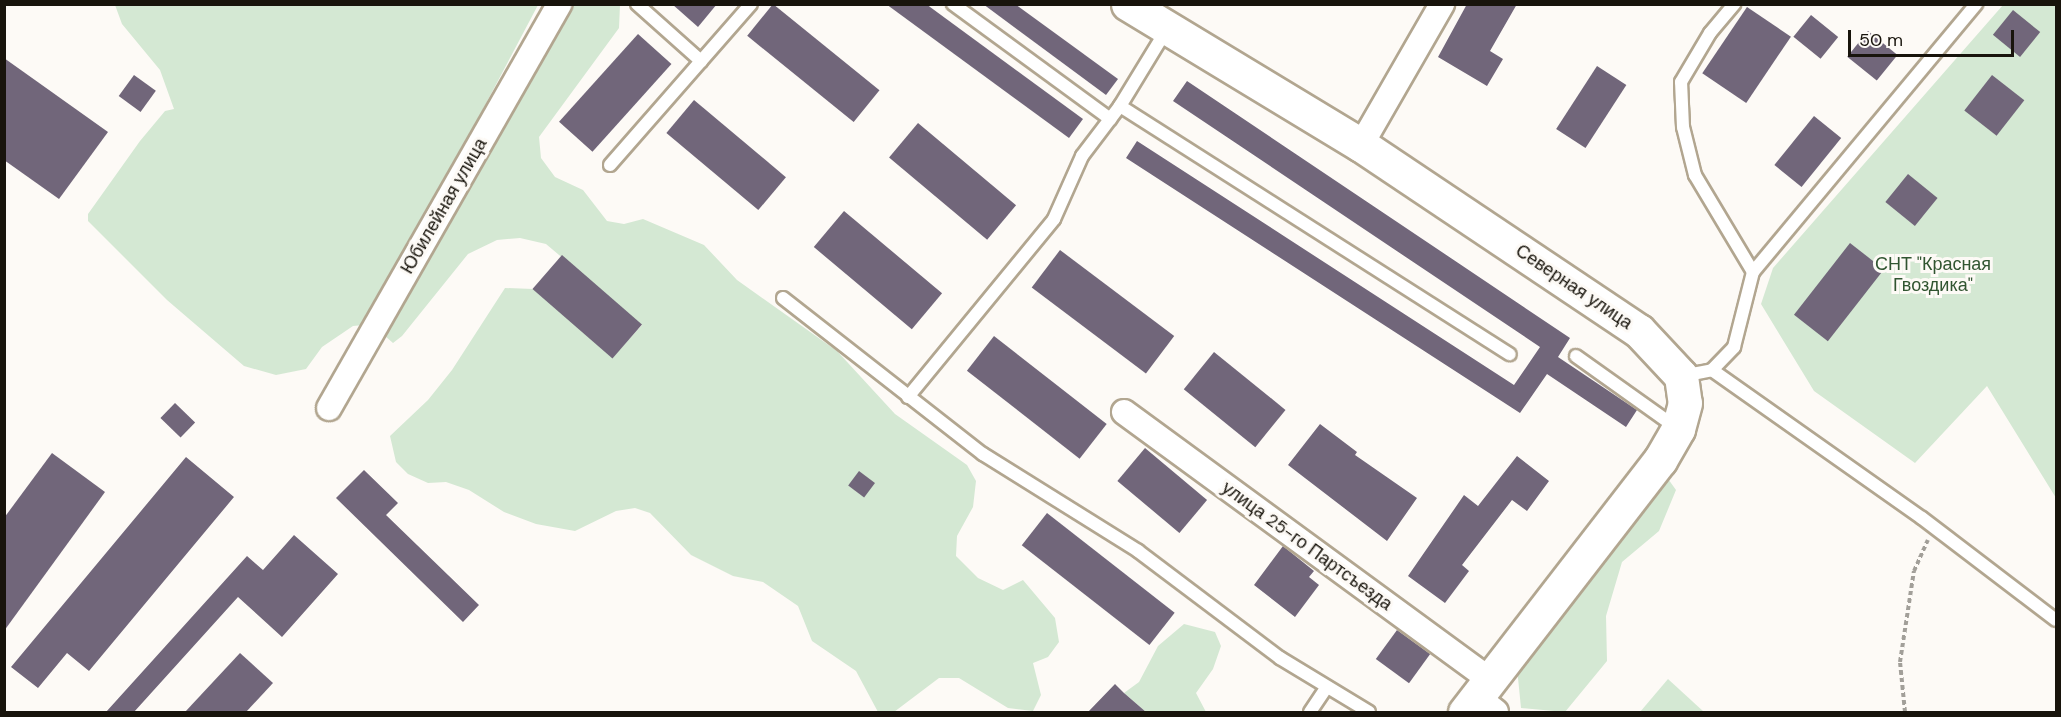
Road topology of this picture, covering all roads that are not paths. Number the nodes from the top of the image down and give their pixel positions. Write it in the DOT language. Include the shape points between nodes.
graph roads {
  1 [pos="559,4"];
  2 [pos="637,4"];
  3 [pos="751,4"];
  4 [pos="953,4"];
  5 [pos="1128,4"];
  6 [pos="1442,4"];
  7 [pos="1734,4"];
  8 [pos="1976,4"];
  9 [pos="1168,28"];
  10 [pos="701,61"];
  11 [pos="1120,106"];
  12 [pos="1110,119"];
  13 [pos="1361,145"];
  14 [pos="610,165"];
  15 [pos="1754,272"];
  16 [pos="783,298"];
  17 [pos="1510,354"];
  18 [pos="1576,356"];
  19 [pos="1697,373"];
  20 [pos="908,397"];
  21 [pos="329,408"];
  22 [pos="1124,412"];
  23 [pos="1678,429"];
  24 [pos="2056,620"];
  25 [pos="1326,688"];
  26 [pos="1482,700"];
  27 [pos="1310,712"];
  28 [pos="1369,712"];
  1 -- 21 [label="street, Юбилейная улица"];
  2 -- 10 [label="lane"];
  3 -- 10 [label="lane"];
  4 -- 12 [label="lane"];
  5 -- 9 [label="street, Северная улица"];
  6 -- 13 [label="street"];
  7 -- 15 [label="lane" via="1710,33 1681,82 1683,127 1695,175"];
  8 -- 15 [label="lane"];
  9 -- 11 [label="lane"];
  9 -- 13 [label="street, Северная улица"];
  10 -- 14 [label="lane"];
  11 -- 12 [label="lane"];
  11 -- 17 [label="lane"];
  12 -- 20 [label="lane" via="1082,156 1054,219"];
  13 -- 19 [label="street, Северная улица"];
  15 -- 19 [label="lane" via="1734,347"];
  16 -- 20 [label="lane"];
  18 -- 23 [label="lane"];
  19 -- 23 [label="street"];
  19 -- 24 [label="lane" via="1934,527"];
  20 -- 25 [label="lane" via="983,454 1137,550 1202,602"];
  22 -- 26 [label="street, улица 25-го Партсъезда"];
  23 -- 26 [label="street" via="1660,460"];
  25 -- 27 [label="lane"];
  25 -- 28 [label="lane"];
}
